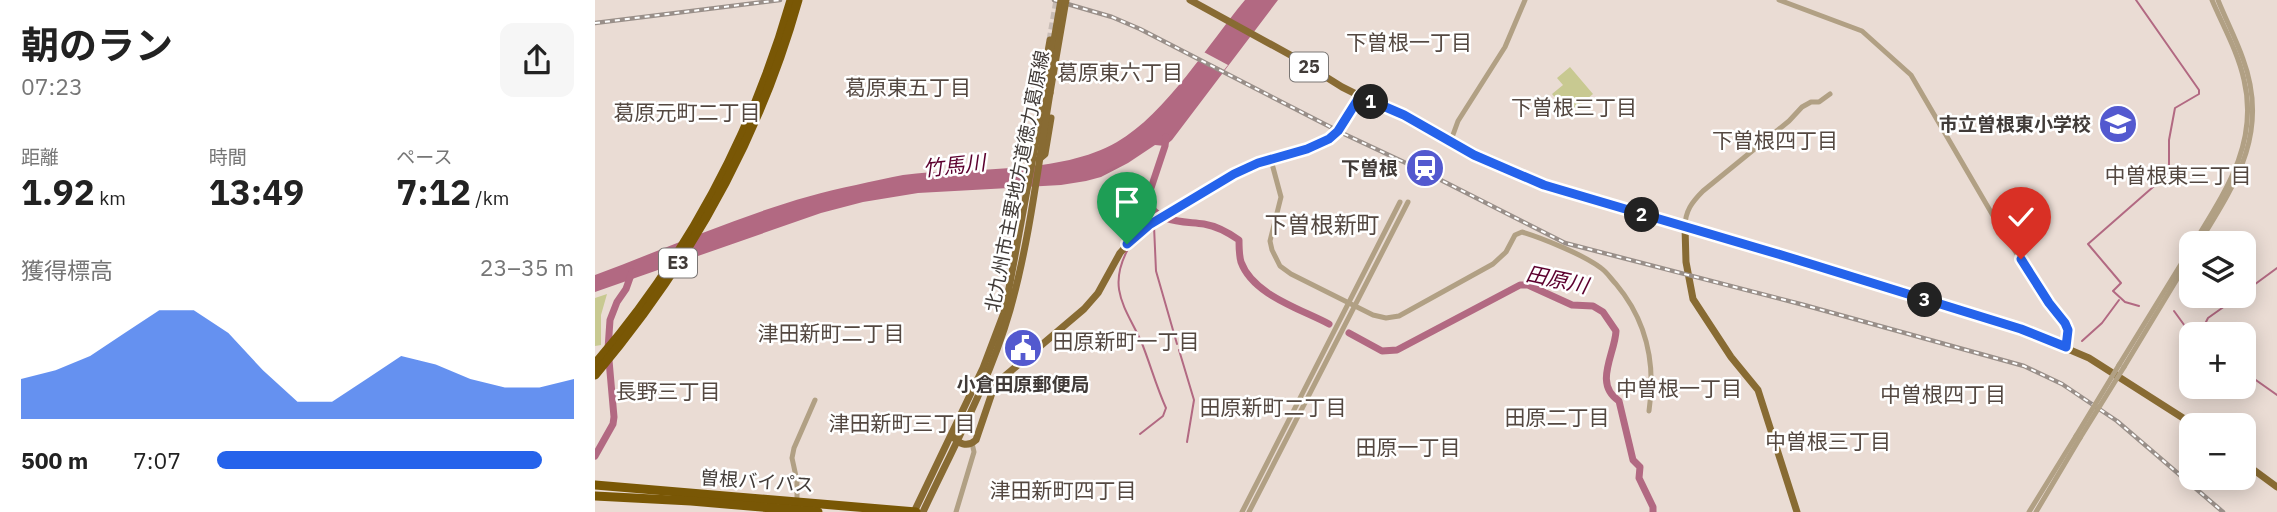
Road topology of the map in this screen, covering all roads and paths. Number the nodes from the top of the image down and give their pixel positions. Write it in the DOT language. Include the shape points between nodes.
graph roads {
  1 [pos="791,0"];
  2 [pos="797,0"];
  3 [pos="1064,0"];
  4 [pos="1189,0"];
  5 [pos="1525,0"];
  6 [pos="1779,0"];
  7 [pos="2212,0"];
  8 [pos="2218,0"];
  9 [pos="788,20"];
  10 [pos="1050,40"];
  11 [pos="1062,41"];
  12 [pos="1830,94"];
  13 [pos="1360,96"];
  14 [pos="743,141"];
  15 [pos="1450,143"];
  16 [pos="1271,160"];
  17 [pos="1036,161"];
  18 [pos="1400,202"];
  19 [pos="1408,202"];
  20 [pos="1685,227"];
  21 [pos="2204,231"];
  22 [pos="2205,231"];
  23 [pos="2179,268"];
  24 [pos="2179,276"];
  25 [pos="1352,304"];
  26 [pos="2066,347"];
  27 [pos="595,364"];
  28 [pos="2121,366"];
  29 [pos="595,375"];
  30 [pos="815,400"];
  31 [pos="1649,411"];
  32 [pos="2179,415"];
  33 [pos="2078,437"];
  34 [pos="954,438"];
  35 [pos="972,443"];
  36 [pos="2256,472"];
  37 [pos="595,485"];
  38 [pos="2277,487"];
  39 [pos="595,496"];
  40 [pos="797,502"];
  41 [pos="818,512"];
  42 [pos="914,512"];
  43 [pos="923,512"];
  44 [pos="956,512"];
  45 [pos="1242,512"];
  46 [pos="1249,512"];
  47 [pos="1797,512"];
  48 [pos="2029,512"];
  49 [pos="2036,512"];
  1 -- 9 [label="highway"];
  2 -- 9 [label="highway"];
  3 -- 17 [label="main road, 北九州市主要地方道徳力葛原線, bridge"];
  4 -- 13 [label="main road, 25"];
  5 -- 15 [label="street" via="1505,47 1458,121"];
  6 -- 26 [label="street" via="1862,31 1911,75 2002,231 2065,323"];
  7 -- 21 [label="street" via="2244,78 2247,132 2233,177"];
  8 -- 22 [label="street" via="2248,74 2252,130 2238,178"];
  9 -- 14 [label="highway, E3"];
  10 -- 17 [label="main road" via="1032,150"];
  11 -- 17 [label="main road" via="1045,154"];
  12 -- 20 [label="street" via="1802,107 1703,191 1686,215"];
  13 -- 15 [label="main road, 25" via="1404,115"];
  13 -- 16 [label="main road" via="1333,136"];
  14 -- 27 [label="highway, E3" via="664,273"];
  14 -- 29 [label="highway, E3" via="715,204 670,276"];
  15 -- 20 [label="main road, 25" via="1533,181"];
  16 -- 25 [label="street" via="1281,192 1270,241 1280,266"];
  16 -- 35 [label="main road" via="1234,174 1139,232 1084,309 994,387"];
  17 -- 34 [label="main road, 北九州市主要地方道徳力葛原線" via="1020,269 1001,340"];
  18 -- 25 [label="street"];
  19 -- 25 [label="street"];
  20 -- 26 [label="main road, 25"];
  20 -- 47 [label="main road" via="1693,299 1758,390"];
  23 -- 28 [label="street"];
  24 -- 28 [label="street"];
  25 -- 31 [label="street" via="1378,317 1399,316 1493,264 1515,235 1525,233 1603,269 1626,296 1647,344 1653,383"];
  25 -- 45 [label="street"];
  25 -- 46 [label="street"];
  26 -- 32 [label="main road, 25" via="2123,377"];
  28 -- 33 [label="street, bridge"];
  30 -- 40 [label="street" via="793,452"];
  33 -- 48 [label="street"];
  33 -- 49 [label="street"];
  34 -- 35 [label="main road"];
  34 -- 42 [label="main road"];
  34 -- 43 [label="main road"];
  35 -- 44 [label="street" via="974,452"];
  36 -- 38 [label="main road"];
  37 -- 40 [label="highway, 曽根バイパス"];
  39 -- 41 [label="highway, 曽根バイパス"];
  40 -- 42 [label="highway, 曽根バイパス"];
}
